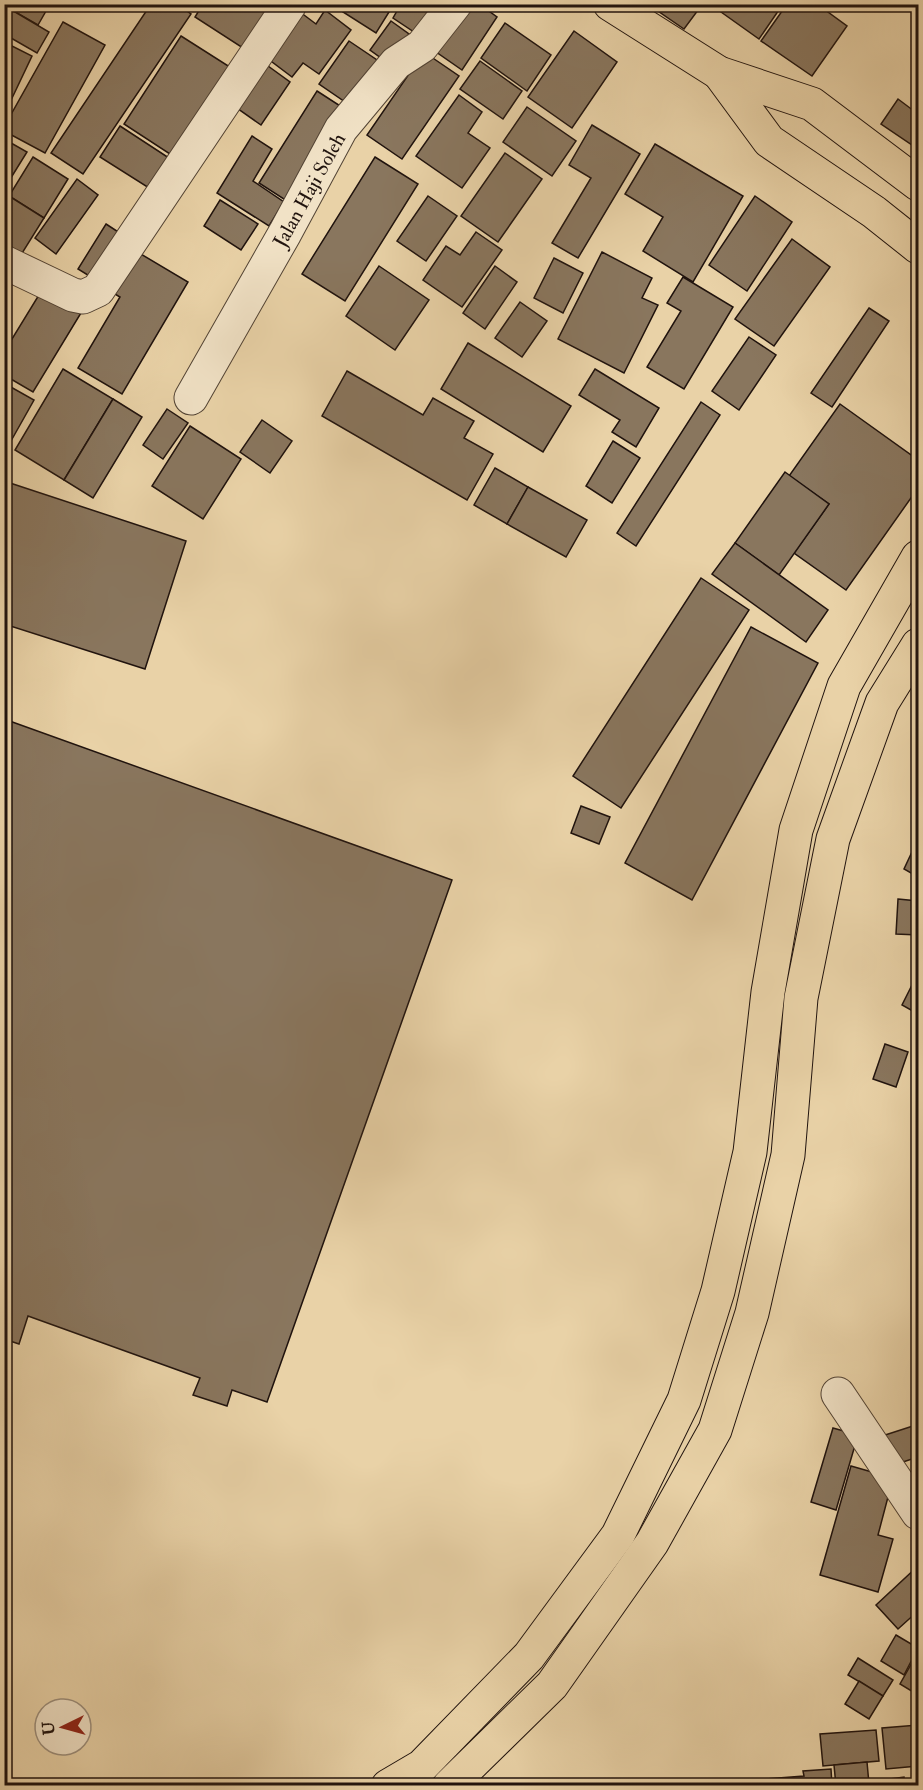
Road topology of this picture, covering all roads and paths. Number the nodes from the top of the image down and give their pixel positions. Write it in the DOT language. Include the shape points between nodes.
graph roads {
  1 [pos="290,4"];
  2 [pos="455,4"];
  3 [pos="610,4"];
  4 [pos="719,73"];
  5 [pos="918,184"];
  6 [pos="918,247"];
  7 [pos="4,262"];
  8 [pos="191,398"];
  9 [pos="918,557"];
  10 [pos="918,645"];
  11 [pos="837,1394"];
  12 [pos="918,1513"];
  13 [pos="388,1785"];
  14 [pos="449,1785"];
  1 -- 7 [label="street" via="98,290 83,297 72,295"];
  2 -- 8 [label="street, Jalan Haji Soleh" via="422,46 396,63 341,129"];
  3 -- 4 [label="highway"];
  4 -- 5 [label="highway" via="812,104"];
  4 -- 6 [label="highway" via="769,141 874,212"];
  9 -- 13 [label="highway" via="844,686 796,830 768,992 750,1152 718,1291 684,1400 618,1535 529,1656 422,1766"];
  10 -- 14 [label="highway" via="882,703 833,839 801,998 788,1155 752,1313 715,1430 652,1543 552,1686"];
  11 -- 12 [label="street"];
}
